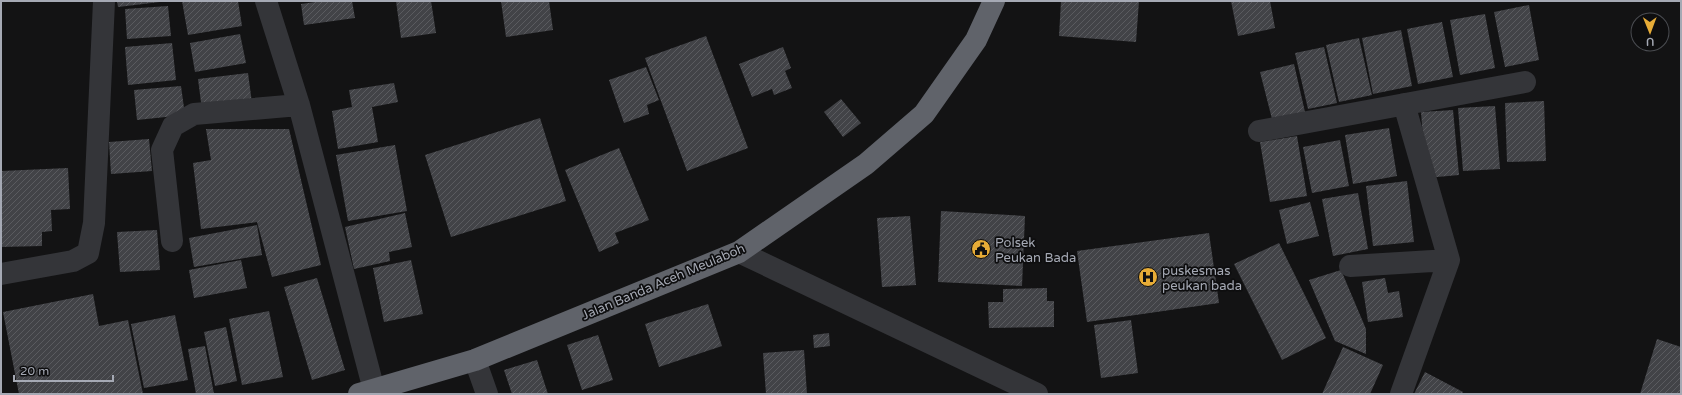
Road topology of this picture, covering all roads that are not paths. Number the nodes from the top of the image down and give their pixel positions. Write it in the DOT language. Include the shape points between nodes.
graph roads {
  1 [pos="104,1"];
  2 [pos="266,1"];
  3 [pos="994,1"];
  4 [pos="1525,82"];
  5 [pos="299,104"];
  6 [pos="1404,104"];
  7 [pos="1259,131"];
  8 [pos="172,241"];
  9 [pos="739,252"];
  10 [pos="1449,260"];
  11 [pos="1350,266"];
  12 [pos="1,274"];
  13 [pos="475,360"];
  14 [pos="367,392"];
  15 [pos="487,394"];
  16 [pos="1037,394"];
  17 [pos="1400,394"];
  1 -- 12 [label="street" via="94,223 88,253 73,261"];
  2 -- 5 [label="street"];
  3 -- 9 [label="highway, Jalan Banda Aceh Meulaboh" via="976,40 924,114 866,164"];
  4 -- 6 [label="street"];
  5 -- 8 [label="street" via="194,114 173,126 162,150"];
  5 -- 14 [label="street"];
  6 -- 7 [label="street"];
  6 -- 10 [label="street"];
  9 -- 13 [label="highway, Jalan Banda Aceh Meulaboh"];
  9 -- 16 [label="street"];
  10 -- 11 [label="street"];
  10 -- 17 [label="street"];
  13 -- 14 [label="highway, Jalan Banda Aceh Meulaboh"];
  13 -- 15 [label="street"];
}
